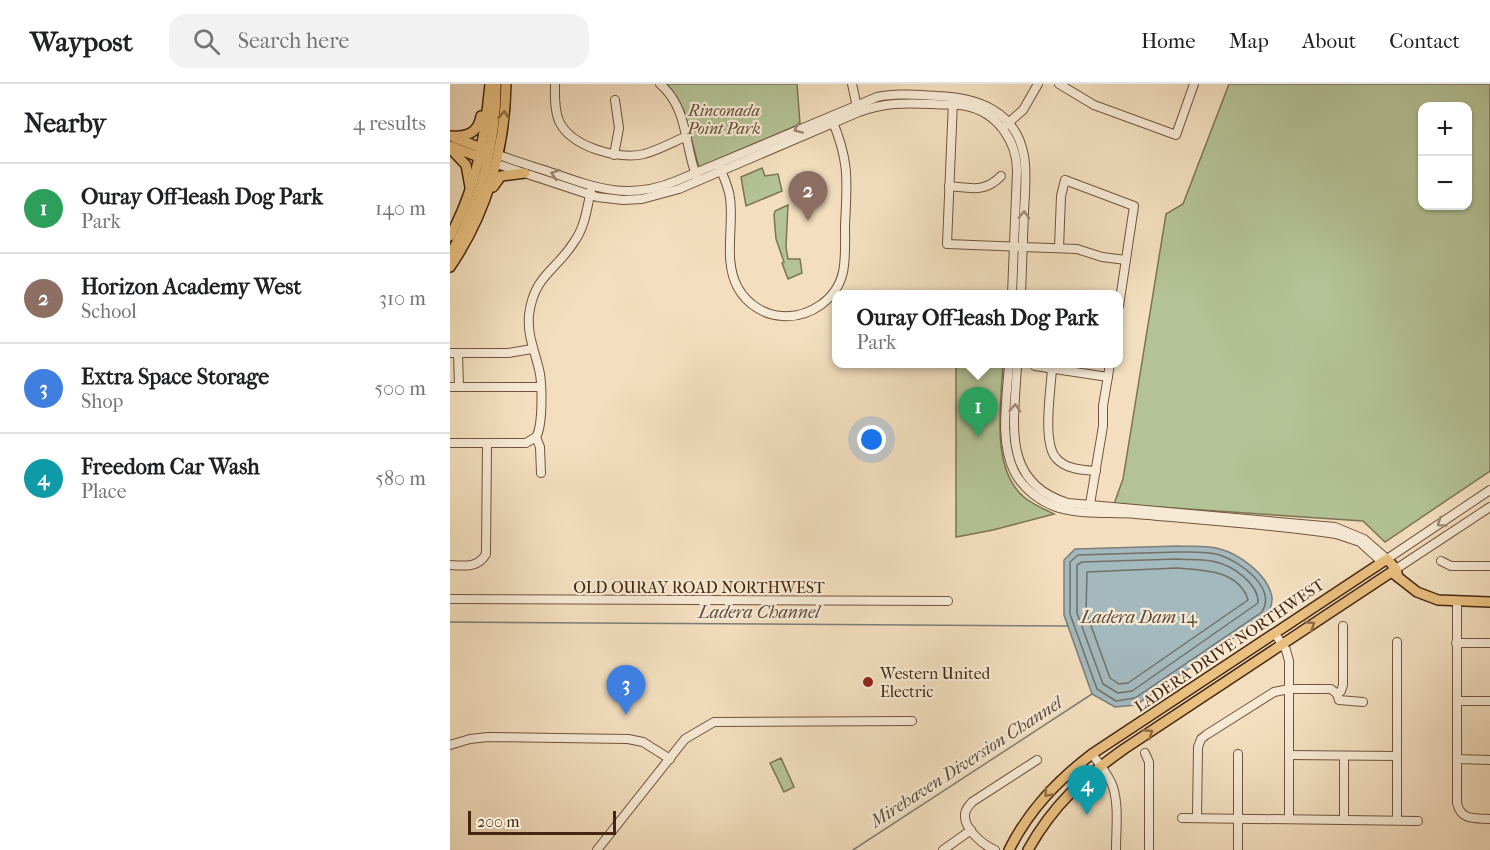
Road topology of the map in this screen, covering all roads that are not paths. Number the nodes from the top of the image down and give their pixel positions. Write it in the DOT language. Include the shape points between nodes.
graph roads {
  1 [pos="485,84"];
  2 [pos="490,84"];
  3 [pos="496,84"];
  4 [pos="506,84"];
  5 [pos="555,84"];
  6 [pos="660,84"];
  7 [pos="852,84"];
  8 [pos="1038,84"];
  9 [pos="1059,84"];
  10 [pos="1194,84"];
  11 [pos="615,100"];
  12 [pos="953,101"];
  13 [pos="858,108"];
  14 [pos="832,119"];
  15 [pos="1006,125"];
  16 [pos="450,136"];
  17 [pos="687,136"];
  18 [pos="450,147"];
  19 [pos="614,154"];
  20 [pos="489,156"];
  21 [pos="720,167"];
  22 [pos="525,173"];
  23 [pos="1001,176"];
  24 [pos="697,177"];
  25 [pos="949,186"];
  26 [pos="471,190"];
  27 [pos="591,191"];
  28 [pos="450,236"];
  29 [pos="469,236"];
  30 [pos="1019,247"];
  31 [pos="1059,248"];
  32 [pos="450,255"];
  33 [pos="1126,260"];
  34 [pos="450,267"];
  35 [pos="835,290"];
  36 [pos="1013,290"];
  37 [pos="1021,290"];
  38 [pos="1121,290"];
  39 [pos="832,294"];
  40 [pos="532,349"];
  41 [pos="454,353"];
  42 [pos="1009,368"];
  43 [pos="1017,368"];
  44 [pos="1052,368"];
  45 [pos="1109,368"];
  46 [pos="1108,377"];
  47 [pos="450,387"];
  48 [pos="459,387"];
  49 [pos="540,387"];
  50 [pos="536,437"];
  51 [pos="450,443"];
  52 [pos="487,443"];
  53 [pos="1096,471"];
  54 [pos="541,473"];
  55 [pos="1490,490"];
  56 [pos="1090,504"];
  57 [pos="1490,507"];
  58 [pos="1384,560"];
  59 [pos="1441,561"];
  60 [pos="450,566"];
  61 [pos="1490,566"];
  62 [pos="1395,573"];
  63 [pos="450,599"];
  64 [pos="948,601"];
  65 [pos="1457,602"];
  66 [pos="1490,602"];
  67 [pos="1343,626"];
  68 [pos="1275,634"];
  69 [pos="1397,642"];
  70 [pos="1456,643"];
  71 [pos="1490,643"];
  72 [pos="1282,645"];
  73 [pos="1289,689"];
  74 [pos="1337,694"];
  75 [pos="1457,701"];
  76 [pos="1490,701"];
  77 [pos="1364,702"];
  78 [pos="912,720"];
  79 [pos="450,745"];
  80 [pos="1145,753"];
  81 [pos="1092,754"];
  82 [pos="1238,754"];
  83 [pos="1289,755"];
  84 [pos="1344,756"];
  85 [pos="1397,756"];
  86 [pos="670,759"];
  87 [pos="1457,759"];
  88 [pos="1037,760"];
  89 [pos="1490,760"];
  90 [pos="1101,766"];
  91 [pos="1182,818"];
  92 [pos="1197,818"];
  93 [pos="1238,819"];
  94 [pos="1288,819"];
  95 [pos="1490,819"];
  96 [pos="1344,820"];
  97 [pos="1397,820"];
  98 [pos="1418,821"];
  99 [pos="971,831"];
  100 [pos="597,850"];
  101 [pos="943,850"];
  102 [pos="995,850"];
  103 [pos="1009,850"];
  104 [pos="1028,850"];
  105 [pos="1116,850"];
  106 [pos="1149,850"];
  107 [pos="1238,850"];
  1 -- 16 [label="main road" via="478,127 467,136"];
  2 -- 20 [label="main road"];
  3 -- 20 [label="main road"];
  20 -- 4 [label="main road, one-way" via="504,121"];
  5 -- 19 [label="street" via="556,113 561,125 572,136"];
  6 -- 17 [label="street" via="679,107"];
  7 -- 13 [label="street"];
  8 -- 15 [label="street" via="1023,110"];
  9 -- 10 [label="street" via="1094,105 1176,135"];
  11 -- 19 [label="street" via="619,128"];
  12 -- 13 [label="street" via="898,102"];
  12 -- 15 [label="street" via="965,98 984,104"];
  12 -- 25 [label="street"];
  13 -- 14 [label="street"];
  14 -- 21 [label="street"];
  14 -- 35 [label="street" via="847,170 842,274"];
  15 -- 30 [label="street" via="1017,161"];
  16 -- 20 [label="main road"];
  17 -- 19 [label="street" via="646,154"];
  17 -- 24 [label="street"];
  18 -- 20 [label="main road"];
  18 -- 26 [label="main road" via="468,168"];
  20 -- 22 [label="street"];
  20 -- 26 [label="main road"];
  27 -- 20 [label="street, one-way"];
  20 -- 29 [label="main road" via="481,209"];
  20 -- 32 [label="main road" via="471,213"];
  21 -- 24 [label="street"];
  21 -- 39 [label="street" via="730,200 730,262 741,292 755,306 785,316 804,314"];
  22 -- 27 [label="street"];
  22 -- 29 [label="main road" via="499,177 475,233"];
  23 -- 25 [label="street" via="993,185 981,188"];
  24 -- 27 [label="street" via="643,191"];
  25 -- 30 [label="street" via="947,244"];
  26 -- 28 [label="main road"];
  27 -- 40 [label="street" via="579,235 544,276 534,296 528,325"];
  29 -- 34 [label="main road"];
  30 -- 31 [label="street"];
  30 -- 36 [label="street"];
  30 -- 37 [label="street"];
  31 -- 33 [label="street"];
  31 -- 33 [label="street" via="1065,180 1134,206"];
  33 -- 38 [label="street"];
  40 -- 41 [label="street"];
  40 -- 49 [label="street"];
  41 -- 48 [label="street"];
  42 -- 58 [label="street" via="1008,452 1021,482 1047,503 1068,510 1336,534 1360,542"];
  56 -- 43 [label="street, one-way" via="1055,499 1034,484 1022,469 1015,446"];
  44 -- 46 [label="street"];
  44 -- 53 [label="street" via="1048,444 1066,466"];
  45 -- 46 [label="street"];
  46 -- 53 [label="street"];
  47 -- 48 [label="street"];
  48 -- 49 [label="street"];
  49 -- 50 [label="street" via="540,429"];
  50 -- 52 [label="street" via="526,443"];
  50 -- 54 [label="street"];
  51 -- 52 [label="street"];
  52 -- 60 [label="street" via="486,550 482,560 472,566"];
  53 -- 56 [label="street"];
  55 -- 58 [label="street, LADERA DRIVE NORTHWEST, one-way"];
  56 -- 58 [label="street" via="1335,527 1364,538"];
  57 -- 62 [label="street, LADERA DRIVE NORTHWEST"];
  58 -- 62 [label="main road"];
  58 -- 68 [label="main road, LADERA DRIVE NORTHWEST"];
  59 -- 61 [label="street" via="1451,566"];
  62 -- 65 [label="main road" via="1427,597"];
  72 -- 62 [label="main road, LADERA DRIVE NORTHWEST, one-way"];
  63 -- 64 [label="street, OLD OURAY ROAD NORTHWEST"];
  65 -- 66 [label="main road"];
  65 -- 70 [label="street"];
  67 -- 74 [label="street" via="1343,685"];
  68 -- 72 [label="street"];
  68 -- 81 [label="main road, LADERA DRIVE NORTHWEST"];
  69 -- 85 [label="street"];
  70 -- 71 [label="street"];
  70 -- 75 [label="street"];
  72 -- 73 [label="street" via="1289,662"];
  90 -- 72 [label="main road, LADERA DRIVE NORTHWEST, one-way"];
  73 -- 74 [label="street" via="1331,689"];
  73 -- 83 [label="street"];
  73 -- 92 [label="street" via="1267,695 1201,739 1197,753"];
  74 -- 77 [label="street" via="1339,700"];
  75 -- 76 [label="street"];
  75 -- 87 [label="street"];
  78 -- 86 [label="street" via="714,722 685,739"];
  79 -- 86 [label="street" via="488,737 628,739 652,746"];
  80 -- 106 [label="street" via="1149,762"];
  81 -- 90 [label="street"];
  81 -- 103 [label="main road, LADERA DRIVE NORTHWEST, one-way" via="1043,797"];
  82 -- 93 [label="street"];
  83 -- 84 [label="street"];
  83 -- 94 [label="street"];
  84 -- 85 [label="street"];
  84 -- 96 [label="street"];
  85 -- 97 [label="street"];
  86 -- 100 [label="street"];
  87 -- 89 [label="street"];
  87 -- 95 [label="street" via="1456,798 1461,813 1469,818"];
  88 -- 99 [label="street" via="972,802 965,816"];
  90 -- 104 [label="main road, LADERA DRIVE NORTHWEST" via="1065,797"];
  90 -- 105 [label="street" via="1113,788"];
  91 -- 92 [label="street"];
  92 -- 93 [label="street"];
  93 -- 94 [label="street"];
  93 -- 107 [label="street"];
  94 -- 96 [label="street"];
  96 -- 97 [label="street"];
  97 -- 98 [label="street"];
  99 -- 101 [label="street"];
  99 -- 102 [label="street"];
}
